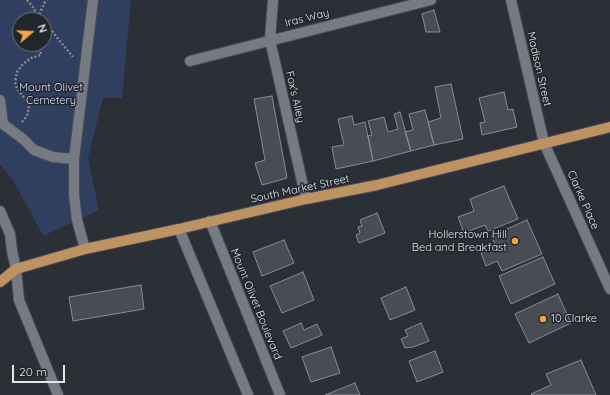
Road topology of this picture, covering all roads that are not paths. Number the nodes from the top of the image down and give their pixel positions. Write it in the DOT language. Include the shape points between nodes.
graph roads {
  1 [pos="93,0"];
  2 [pos="272,0"];
  3 [pos="431,0"];
  4 [pos="511,0"];
  5 [pos="270,40"];
  6 [pos="190,61"];
  7 [pos="0,100"];
  8 [pos="2,123"];
  9 [pos="610,127"];
  10 [pos="544,143"];
  11 [pos="74,159"];
  12 [pos="306,199"];
  13 [pos="0,211"];
  14 [pos="210,222"];
  15 [pos="179,229"];
  16 [pos="85,249"];
  17 [pos="16,269"];
  18 [pos="0,282"];
  19 [pos="610,289"];
  20 [pos="58,395"];
  21 [pos="248,395"];
  22 [pos="280,395"];
  1 -- 11 [label="street"];
  2 -- 5 [label="street, Fox's Alley"];
  3 -- 5 [label="street, Iras Way"];
  4 -- 10 [label="street, Madison Street"];
  5 -- 6 [label="street, Iras Way"];
  5 -- 12 [label="street, Fox's Alley"];
  7 -- 8 [label="street"];
  8 -- 11 [label="street" via="34,150 53,157"];
  9 -- 10 [label="main road, South Market Street"];
  10 -- 12 [label="main road, South Market Street" via="378,185"];
  10 -- 19 [label="street, Clarke Place"];
  11 -- 16 [label="street" via="77,220"];
  12 -- 14 [label="main road, South Market Street"];
  13 -- 17 [label="street" via="10,234"];
  14 -- 15 [label="main road, South Market Street"];
  14 -- 22 [label="street, Mount Olivet Boulevard"];
  15 -- 16 [label="main road, South Market Street"];
  15 -- 21 [label="street"];
  16 -- 17 [label="main road, South Market Street"];
  17 -- 18 [label="main road, South Market Street"];
  17 -- 20 [label="street" via="19,300"];
}
